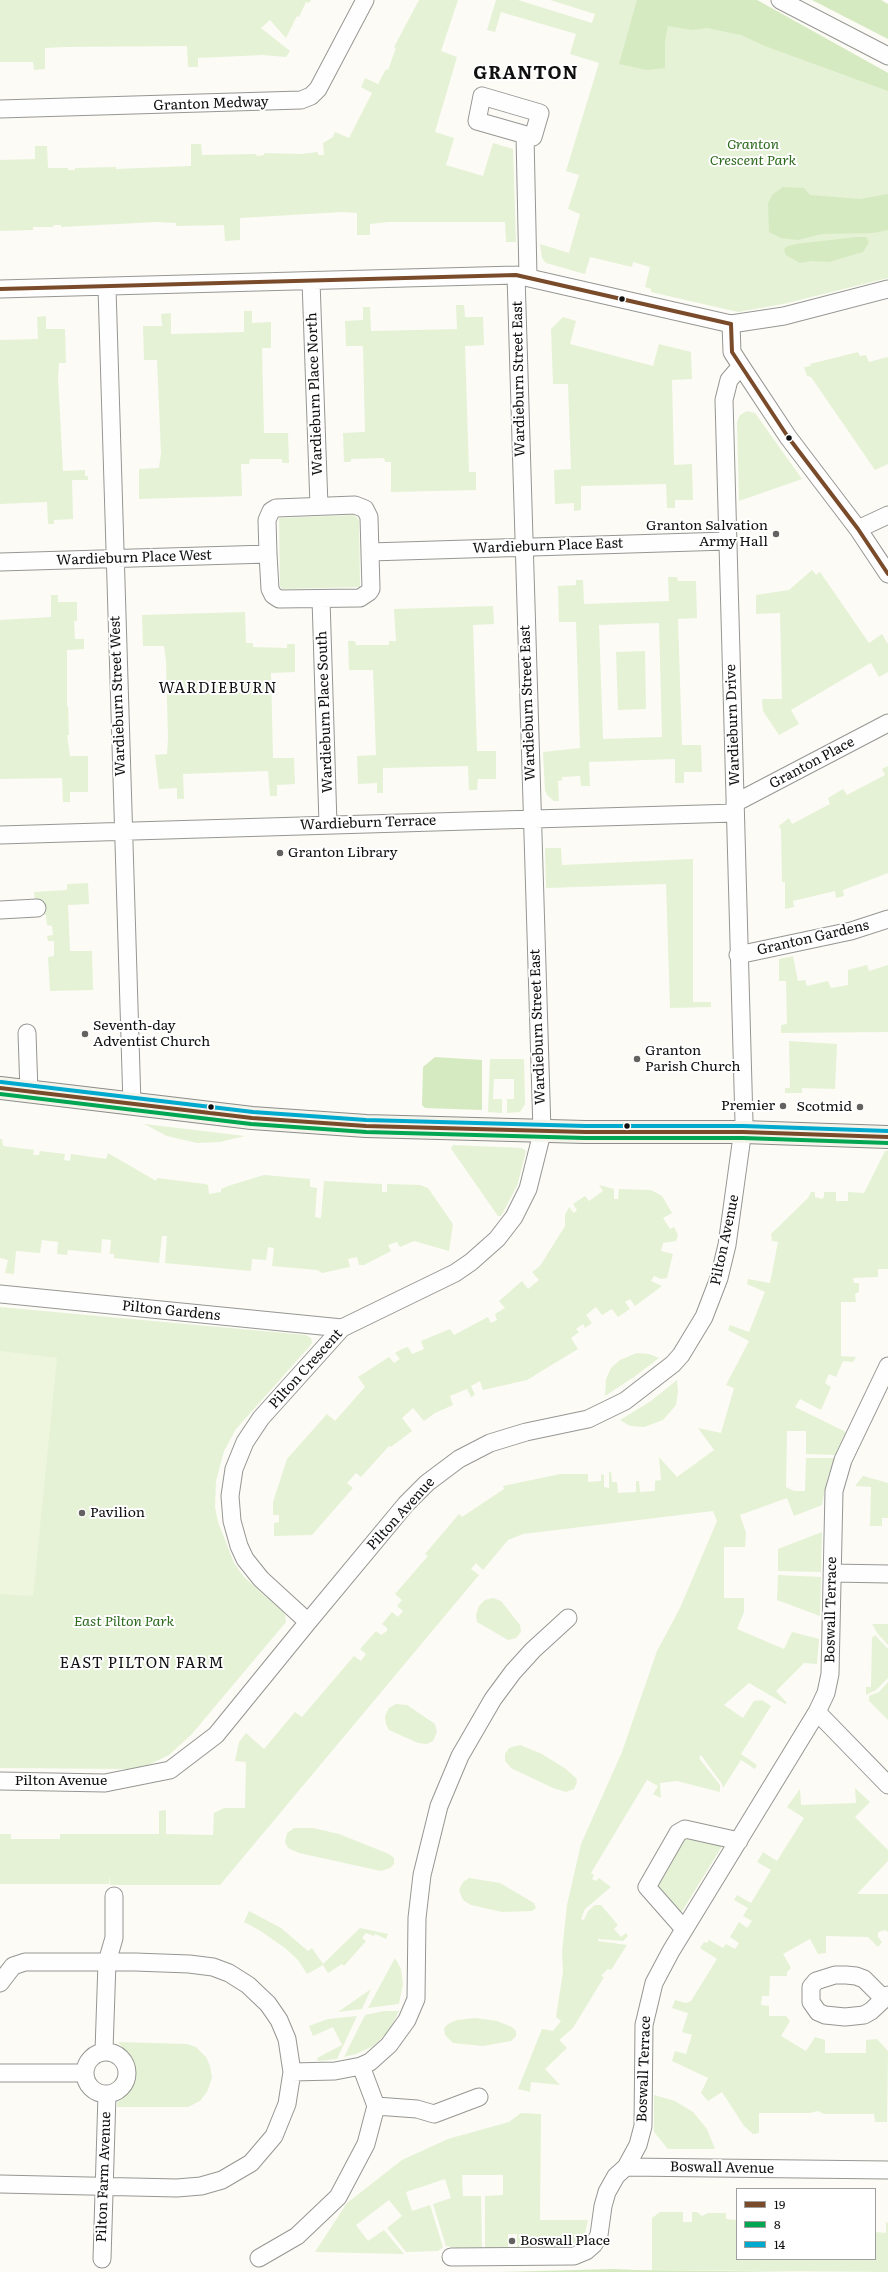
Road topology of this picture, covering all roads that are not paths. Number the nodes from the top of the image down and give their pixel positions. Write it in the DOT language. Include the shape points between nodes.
graph roads {
  1 [pos="365,0"];
  2 [pos="780,0"];
  3 [pos="888,56"];
  4 [pos="0,109"];
  5 [pos="525,135"];
  6 [pos="522,276"];
  7 [pos="311,281"];
  8 [pos="107,288"];
  9 [pos="0,289"];
  10 [pos="888,289"];
  11 [pos="731,324"];
  12 [pos="741,366"];
  13 [pos="319,506"];
  14 [pos="888,515"];
  15 [pos="858,529"];
  16 [pos="727,541"];
  17 [pos="523,546"];
  18 [pos="370,552"];
  19 [pos="268,554"];
  20 [pos="114,558"];
  21 [pos="0,562"];
  22 [pos="888,574"];
  23 [pos="321,599"];
  24 [pos="888,722"];
  25 [pos="735,808"];
  26 [pos="532,819"];
  27 [pos="328,824"];
  28 [pos="122,830"];
  29 [pos="0,835"];
  30 [pos="37,908"];
  31 [pos="0,910"];
  32 [pos="888,919"];
  33 [pos="738,955"];
  34 [pos="28,1033"];
  35 [pos="0,1088"];
  36 [pos="29,1092"];
  37 [pos="132,1104"];
  38 [pos="542,1131"];
  39 [pos="743,1132"];
  40 [pos="888,1137"];
  41 [pos="0,1294"];
  42 [pos="342,1328"];
  43 [pos="888,1366"];
  44 [pos="832,1573"];
  45 [pos="888,1574"];
  46 [pos="568,1618"];
  47 [pos="308,1622"];
  48 [pos="818,1712"];
  49 [pos="0,1781"];
  50 [pos="888,1785"];
  51 [pos="739,1842"];
  52 [pos="114,1896"];
  53 [pos="684,1929"];
  54 [pos="108,1962"];
  55 [pos="0,1983"];
  56 [pos="104,2051"];
  57 [pos="362,2066"];
  58 [pos="0,2072"];
  59 [pos="292,2072"];
  60 [pos="85,2073"];
  61 [pos="107,2094"];
  62 [pos="479,2097"];
  63 [pos="376,2106"];
  64 [pos="626,2167"];
  65 [pos="888,2170"];
  66 [pos="0,2184"];
  67 [pos="103,2187"];
  68 [pos="451,2257"];
  69 [pos="259,2258"];
  70 [pos="102,2259"];
  1 -- 4 [label="street, Granton Medway" via="318,89 311,96 301,100"];
  2 -- 3 [label="street"];
  5 -- 6 [label="street, Wardieburn Street East"];
  6 -- 7 [label="street"];
  6 -- 11 [label="street"];
  6 -- 17 [label="street, Wardieburn Street East"];
  7 -- 8 [label="street"];
  7 -- 13 [label="street, Wardieburn Place North"];
  8 -- 9 [label="street"];
  8 -- 20 [label="street, Wardieburn Street West"];
  10 -- 11 [label="street" via="784,316"];
  11 -- 12 [label="street" via="732,352"];
  12 -- 15 [label="street" via="788,437"];
  12 -- 16 [label="street, Wardieburn Drive" via="729,380 724,400"];
  13 -- 18 [label="street" via="355,505 365,509 369,517"];
  13 -- 19 [label="street" via="276,508 271,511 267,520"];
  14 -- 15 [label="street"];
  15 -- 22 [label="street"];
  16 -- 17 [label="street, Wardieburn Place East"];
  16 -- 25 [label="street, Wardieburn Drive"];
  17 -- 18 [label="street, Wardieburn Place East"];
  17 -- 26 [label="street, Wardieburn Street East"];
  18 -- 23 [label="street" via="371,589 367,595 360,598"];
  19 -- 20 [label="street, Wardieburn Place West"];
  19 -- 23 [label="street" via="269,586 273,596 279,599"];
  20 -- 21 [label="street, Wardieburn Place West"];
  20 -- 28 [label="street, Wardieburn Street West"];
  23 -- 27 [label="street, Wardieburn Place South"];
  24 -- 25 [label="street, Granton Place"];
  25 -- 26 [label="street, Wardieburn Terrace"];
  25 -- 33 [label="street, Wardieburn Drive"];
  26 -- 27 [label="street, Wardieburn Terrace"];
  26 -- 38 [label="street, Wardieburn Street East"];
  27 -- 28 [label="street, Wardieburn Terrace"];
  28 -- 29 [label="street, Wardieburn Terrace"];
  28 -- 37 [label="street, Wardieburn Street West"];
  30 -- 31 [label="street"];
  32 -- 33 [label="street, Granton Gardens" via="851,931"];
  33 -- 39 [label="street, Wardieburn Drive"];
  34 -- 36 [label="street"];
  35 -- 36 [label="street"];
  36 -- 37 [label="street"];
  37 -- 38 [label="street" via="333,1125"];
  38 -- 39 [label="street"];
  38 -- 42 [label="street, Pilton Crescent" via="533,1173 523,1200 506,1228 484,1251 455,1273"];
  39 -- 40 [label="street"];
  39 -- 47 [label="street, Pilton Avenue" via="728,1238 719,1278 700,1325 673,1364 643,1389 599,1415 579,1422 500,1439 469,1452 448,1466 406,1504"];
  41 -- 42 [label="street, Pilton Gardens"];
  42 -- 47 [label="street, Pilton Crescent" via="252,1430 239,1453 230,1488 230,1509 235,1534 245,1559 261,1579"];
  43 -- 44 [label="street, Boswall Terrace" via="838,1474 833,1510"];
  44 -- 45 [label="street"];
  44 -- 48 [label="street, Boswall Terrace" via="830,1674 826,1694"];
  46 -- 57 [label="street" via="513,1672 493,1699 460,1756 439,1806 425,1860 417,1918 417,1990 414,2006 389,2045"];
  47 -- 49 [label="street, Pilton Avenue" via="216,1735 170,1770 105,1783"];
  48 -- 50 [label="street"];
  48 -- 51 [label="street, Boswall Terrace"];
  51 -- 53 [label="street, Boswall Terrace"];
  51 -- 53 [label="street" via="685,1829 678,1833 647,1887"];
  52 -- 54 [label="street" via="114,1938"];
  53 -- 64 [label="street, Boswall Terrace" via="660,1970 649,1998 644,2025 643,2126 638,2145"];
  54 -- 55 [label="street" via="25,1962 13,1966"];
  54 -- 56 [label="street"];
  54 -- 59 [label="street" via="198,1964 213,1967 238,1978 256,1991 276,2014 287,2039"];
  56 -- 60 [label="street" via="93,2056 86,2066"];
  56 -- 61 [label="street, Pilton Farm Avenue" via="118,2054 128,2071 120,2090"];
  57 -- 59 [label="street" via="316,2073"];
  57 -- 63 [label="street"];
  58 -- 60 [label="street"];
  59 -- 67 [label="street" via="287,2104 279,2128 263,2151 241,2170 214,2183 190,2188"];
  60 -- 61 [label="street, Pilton Farm Avenue" via="86,2080 94,2090"];
  61 -- 67 [label="street, Pilton Farm Avenue"];
  62 -- 63 [label="street" via="434,2114 417,2109"];
  63 -- 69 [label="street" via="366,2144 338,2198 297,2236"];
  64 -- 65 [label="street, Boswall Avenue"];
  64 -- 68 [label="street" via="616,2176 607,2192 601,2229 597,2240 590,2248 574,2256"];
  66 -- 67 [label="street"];
  67 -- 70 [label="street, Pilton Farm Avenue"];
}
